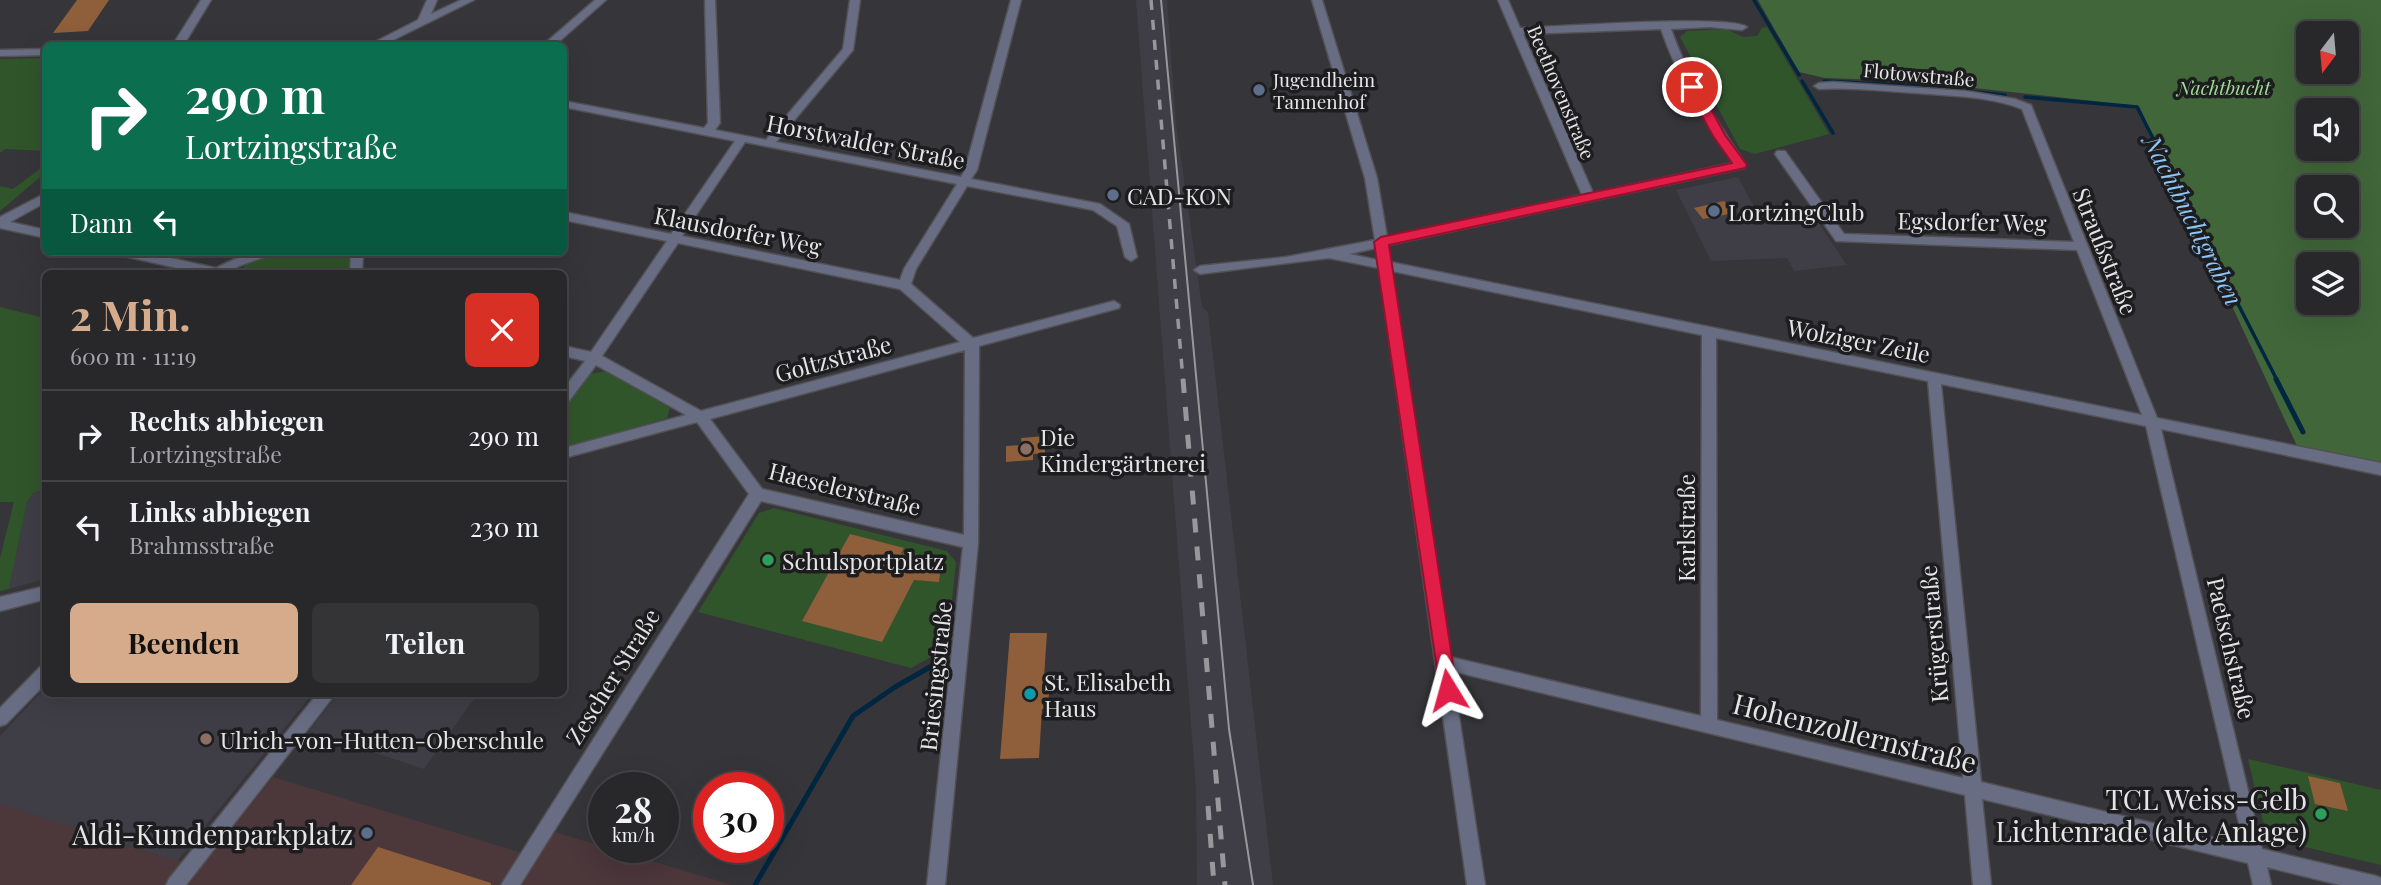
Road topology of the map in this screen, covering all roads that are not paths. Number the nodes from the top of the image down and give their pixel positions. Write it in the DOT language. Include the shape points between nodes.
graph roads {
  1 [pos="206,0"];
  2 [pos="432,0"];
  3 [pos="469,0"];
  4 [pos="601,0"];
  5 [pos="710,0"];
  6 [pos="855,0"];
  7 [pos="1016,0"];
  8 [pos="1317,0"];
  9 [pos="1503,0"];
  10 [pos="423,22"];
  11 [pos="1664,26"];
  12 [pos="1742,27"];
  13 [pos="1517,31"];
  14 [pos="180,42"];
  15 [pos="380,42"];
  16 [pos="552,42"];
  17 [pos="0,52"];
  18 [pos="42,52"];
  19 [pos="1819,86"];
  20 [pos="2016,101"];
  21 [pos="567,105"];
  22 [pos="707,132"];
  23 [pos="743,138"];
  24 [pos="769,144"];
  25 [pos="1781,154"];
  26 [pos="966,182"];
  27 [pos="1589,198"];
  28 [pos="42,199"];
  29 [pos="567,217"];
  30 [pos="0,224"];
  31 [pos="42,233"];
  32 [pos="675,239"];
  33 [pos="1381,242"];
  34 [pos="2081,246"];
  35 [pos="1329,254"];
  36 [pos="142,256"];
  37 [pos="256,256"];
  38 [pos="1131,257"];
  39 [pos="1386,267"];
  40 [pos="205,270"];
  41 [pos="225,270"];
  42 [pos="1200,270"];
  43 [pos="904,285"];
  44 [pos="1114,305"];
  45 [pos="1709,333"];
  46 [pos="972,345"];
  47 [pos="567,352"];
  48 [pos="594,358"];
  49 [pos="1934,378"];
  50 [pos="567,393"];
  51 [pos="701,417"];
  52 [pos="2151,422"];
  53 [pos="567,452"];
  54 [pos="2381,469"];
  55 [pos="757,494"];
  56 [pos="971,543"];
  57 [pos="42,593"];
  58 [pos="0,604"];
  59 [pos="1444,662"];
  60 [pos="42,675"];
  61 [pos="325,697"];
  62 [pos="0,719"];
  63 [pos="1709,724"];
  64 [pos="1972,788"];
  65 [pos="2255,856"];
  66 [pos="175,885"];
  67 [pos="510,885"];
  68 [pos="936,885"];
  69 [pos="1476,885"];
  70 [pos="1982,885"];
  71 [pos="2262,885"];
  72 [pos="2376,885"];
  1 -- 14 [label="street"];
  2 -- 10 [label="street"];
  3 -- 10 [label="street"];
  4 -- 16 [label="street"];
  5 -- 22 [label="street" via="714,123"];
  6 -- 24 [label="street" via="848,50"];
  7 -- 26 [label="street"];
  8 -- 33 [label="street" via="1371,178"];
  9 -- 13 [label="street, Beethovenstraße"];
  10 -- 15 [label="street"];
  11 -- 12 [label="street"];
  11 -- 13 [label="street"];
  11 -- 27 [label="street, Wolziger Zeile" via="1719,136 1740,165"];
  13 -- 27 [label="street, Beethovenstraße"];
  17 -- 18 [label="street"];
  19 -- 20 [label="street, Flotowstraße"];
  20 -- 34 [label="street, Straußstraße" via="2027,107"];
  21 -- 22 [label="street, Horstwalder Straße"];
  22 -- 23 [label="street, Horstwalder Straße"];
  23 -- 24 [label="street, Horstwalder Straße"];
  23 -- 32 [label="street"];
  24 -- 26 [label="street, Horstwalder Straße"];
  25 -- 34 [label="street, Egsdorfer Weg" via="1840,238"];
  26 -- 38 [label="street, Horstwalder Straße" via="1103,209 1123,224"];
  26 -- 43 [label="street"];
  27 -- 33 [label="street, Wolziger Zeile"];
  28 -- 30 [label="street"];
  29 -- 32 [label="street, Klausdorfer Weg"];
  30 -- 31 [label="street"];
  32 -- 43 [label="street, Klausdorfer Weg"];
  32 -- 48 [label="street"];
  33 -- 35 [label="street, Wolziger Zeile"];
  33 -- 39 [label="street"];
  34 -- 52 [label="street, Straußstraße"];
  35 -- 39 [label="street, Wolziger Zeile"];
  35 -- 42 [label="street, Wolziger Zeile"];
  36 -- 40 [label="street"];
  37 -- 41 [label="street"];
  39 -- 45 [label="street, Wolziger Zeile"];
  39 -- 59 [label="street"];
  43 -- 46 [label="street"];
  44 -- 46 [label="street, Goltzstraße"];
  45 -- 49 [label="street, Wolziger Zeile"];
  45 -- 63 [label="street, Karlstraße"];
  46 -- 51 [label="street, Goltzstraße"];
  46 -- 56 [label="street, Briesingstraße"];
  47 -- 48 [label="street"];
  48 -- 50 [label="street"];
  48 -- 51 [label="street"];
  49 -- 52 [label="street, Wolziger Zeile"];
  49 -- 64 [label="street, Krügerstraße"];
  51 -- 53 [label="street, Goltzstraße"];
  51 -- 55 [label="street, Haeselerstraße"];
  52 -- 54 [label="street, Wolziger Zeile"];
  52 -- 65 [label="street, Paetschstraße"];
  55 -- 56 [label="street, Haeselerstraße"];
  55 -- 67 [label="street, Zescher Straße"];
  56 -- 68 [label="street, Briesingstraße"];
  57 -- 58 [label="street"];
  59 -- 63 [label="street, Hohenzollernstraße"];
  59 -- 69 [label="street"];
  60 -- 62 [label="street"];
  61 -- 66 [label="street"];
  63 -- 64 [label="street, Hohenzollernstraße"];
  64 -- 65 [label="street, Hohenzollernstraße"];
  64 -- 70 [label="street, Krügerstraße"];
  65 -- 71 [label="street, Paetschstraße"];
  65 -- 72 [label="street, Hohenzollernstraße"];
}
